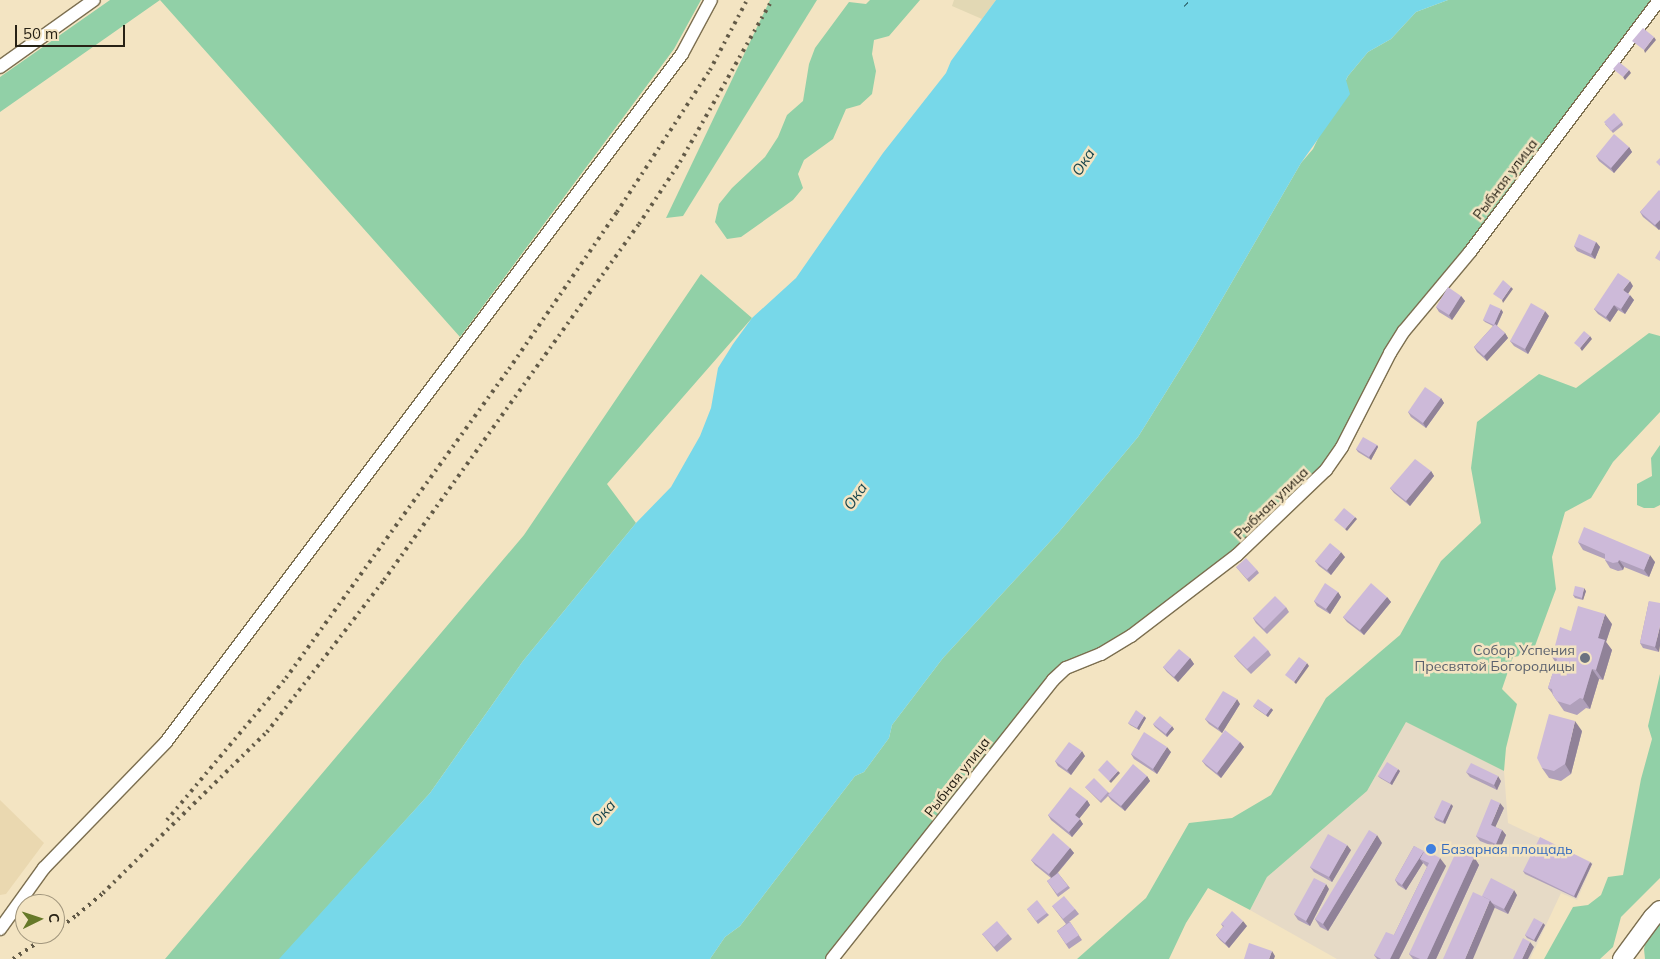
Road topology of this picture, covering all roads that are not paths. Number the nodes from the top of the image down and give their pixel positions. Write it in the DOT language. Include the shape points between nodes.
graph roads {
  1 [pos="94,0"];
  2 [pos="711,0"];
  3 [pos="1659,0"];
  4 [pos="0,67"];
  5 [pos="1660,910"];
  6 [pos="0,929"];
  7 [pos="1630,954"];
  8 [pos="832,959"];
  1 -- 4 [label="street"];
  2 -- 6 [label="street" via="682,54 166,742 44,868"];
  3 -- 8 [label="street, Рыбная улица" via="1470,252 1404,331 1342,447 1326,470 1237,555 1162,613 1116,646 1066,668 1053,680"];
  5 -- 7 [label="main road"];
}
